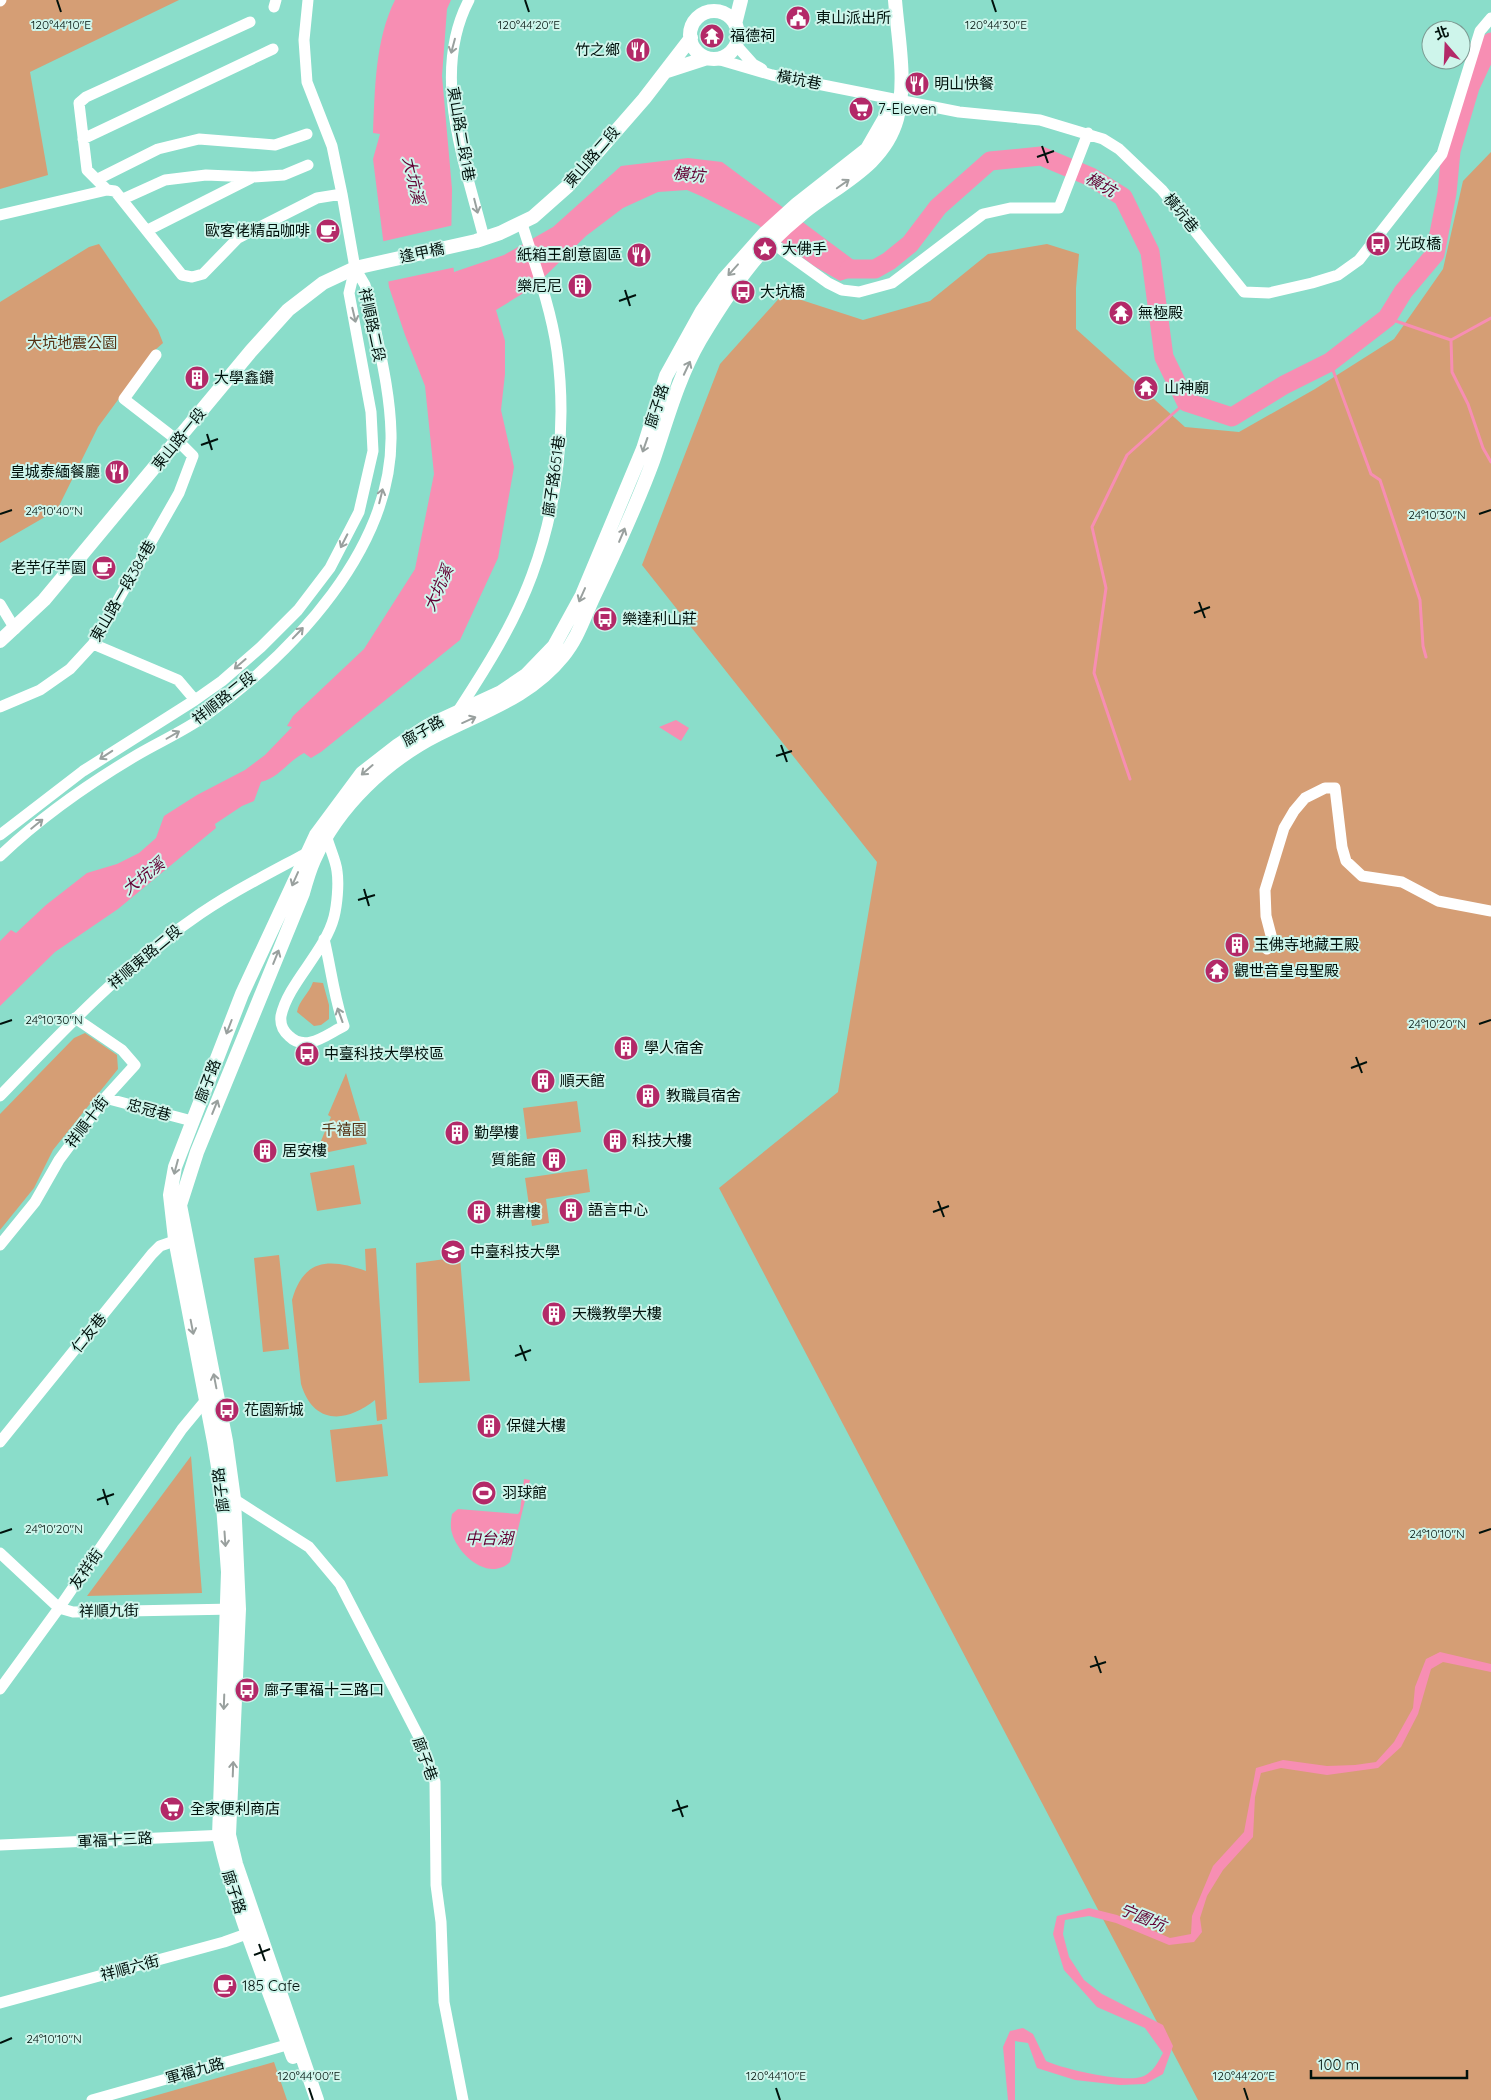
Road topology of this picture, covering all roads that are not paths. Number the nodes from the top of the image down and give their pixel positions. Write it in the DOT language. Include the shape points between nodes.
graph roads {
  1 [pos="308,0"];
  2 [pos="469,0"];
  3 [pos="718,0"];
  4 [pos="741,0"];
  5 [pos="895,0"];
  6 [pos="708,12"];
  7 [pos="1491,18"];
  8 [pos="250,22"];
  9 [pos="735,24"];
  10 [pos="691,38"];
  11 [pos="736,45"];
  12 [pos="273,49"];
  13 [pos="712,59"];
  14 [pos="667,71"];
  15 [pos="772,75"];
  16 [pos="901,99"];
  17 [pos="307,134"];
  18 [pos="1088,134"];
  19 [pos="83,139"];
  20 [pos="308,165"];
  21 [pos="253,177"];
  22 [pos="98,179"];
  23 [pos="107,190"];
  24 [pos="342,194"];
  25 [pos="123,199"];
  26 [pos="0,214"];
  27 [pos="148,230"];
  28 [pos="524,230"];
  29 [pos="484,238"];
  30 [pos="768,238"];
  31 [pos="468,243"];
  32 [pos="376,262"];
  33 [pos="355,268"];
  34 [pos="156,355"];
  35 [pos="177,440"];
  36 [pos="0,604"];
  37 [pos="15,628"];
  38 [pos="0,641"];
  39 [pos="93,644"];
  40 [pos="194,700"];
  41 [pos="0,707"];
  42 [pos="458,711"];
  43 [pos="0,835"];
  44 [pos="321,837"];
  45 [pos="0,856"];
  46 [pos="310,857"];
  47 [pos="1491,911"];
  48 [pos="324,939"];
  49 [pos="1267,949"];
  50 [pos="75,1018"];
  51 [pos="0,1096"];
  52 [pos="105,1098"];
  53 [pos="192,1121"];
  54 [pos="181,1238"];
  55 [pos="0,1245"];
  56 [pos="206,1400"];
  57 [pos="0,1442"];
  58 [pos="222,1492"];
  59 [pos="234,1499"];
  60 [pos="0,1553"];
  61 [pos="59,1608"];
  62 [pos="234,1608"];
  63 [pos="0,1689"];
  64 [pos="224,1835"];
  65 [pos="0,1845"];
  66 [pos="254,1932"];
  67 [pos="0,2003"];
  68 [pos="293,2043"];
  69 [pos="92,2100"];
  70 [pos="307,2100"];
  71 [pos="317,2100"];
  72 [pos="463,2100"];
  1 -- 24 [label="street" via="304,40 307,82 332,146"];
  2 -- 29 [label="street, 東山路二段1巷, one-way" via="451,53 452,100"];
  3 -- 6 [label="main road"];
  4 -- 9 [label="main road"];
  5 -- 16 [label="main road"];
  6 -- 9 [label="main road" via="724,13"];
  6 -- 10 [label="main road" via="696,20"];
  7 -- 18 [label="street, 橫坑巷" via="1480,31 1442,154 1360,260 1338,275 1312,283 1269,293 1244,292 1162,190 1119,149"];
  8 -- 19 [label="street" via="86,97 79,103 78,112"];
  9 -- 11 [label="main road" via="738,30"];
  10 -- 13 [label="main road" via="695,49"];
  10 -- 14 [label="main road, 東山路二段"];
  11 -- 13 [label="main road" via="732,52"];
  11 -- 15 [label="street" via="753,64"];
  12 -- 19 [label="street"];
  13 -- 14 [label="main road"];
  13 -- 15 [label="street, 橫坑巷"];
  14 -- 28 [label="main road, 東山路二段" via="568,186"];
  15 -- 16 [label="street, 橫坑巷"];
  16 -- 18 [label="street, 橫坑巷" via="959,112 1040,120"];
  16 -- 30 [label="main road" via="886,116 867,150"];
  17 -- 22 [label="street" via="275,145 199,139 158,149"];
  18 -- 30 [label="street" via="1059,208 1010,208 983,214 892,282 859,292 842,290"];
  19 -- 22 [label="street" via="88,170"];
  20 -- 21 [label="street" via="284,174"];
  21 -- 25 [label="street" via="206,174 165,180"];
  21 -- 27 [label="street"];
  22 -- 23 [label="street"];
  23 -- 25 [label="street" via="115,191"];
  23 -- 26 [label="street"];
  24 -- 27 [label="street" via="316,198 238,238 203,274 192,277 182,275"];
  24 -- 33 [label="street"];
  25 -- 27 [label="street"];
  28 -- 29 [label="main road, 東山路二段"];
  28 -- 42 [label="street, 廍子路651巷" via="557,351 561,439 546,527 532,576 505,635"];
  29 -- 31 [label="main road, 東山路二段"];
  30 -- 42 [label="main road, 廍子路, one-way" via="724,279 688,334 666,376 643,449 582,596 554,646 513,684"];
  44 -- 30 [label="main road, 廍子路, one-way" via="383,770 438,734 521,694 563,656 579,633 621,537 653,460 670,403 699,341"];
  31 -- 32 [label="main road, 逢甲橋"];
  32 -- 33 [label="main road, 東山路一段"];
  33 -- 35 [label="main road, 東山路一段" via="323,283 288,310"];
  33 -- 40 [label="street, 祥順路二段, one-way" via="349,293 373,434 371,467 359,512 330,568 298,610 261,647"];
  45 -- 33 [label="street, 祥順路二段, one-way" via="92,783 220,705 283,649 313,618 342,580 375,522 389,466 390,441 382,368 370,302"];
  34 -- 35 [label="street" via="124,399"];
  35 -- 37 [label="main road, 東山路一段" via="65,577"];
  35 -- 39 [label="street, 東山路一段384巷" via="194,456 187,474"];
  36 -- 37 [label="street"];
  37 -- 38 [label="main road, 東山路一段"];
  39 -- 40 [label="street" via="178,680"];
  39 -- 41 [label="street, 東山路一段384巷" via="70,669 40,690"];
  40 -- 43 [label="street, 祥順路二段, one-way" via="83,771"];
  42 -- 44 [label="main road, 廍子路, one-way" via="427,726 362,773"];
  44 -- 46 [label="main road, 廍子路"];
  44 -- 48 [label="street" via="337,872 334,917"];
  46 -- 50 [label="street, 祥順東路二段" via="244,887 190,921 136,962"];
  46 -- 53 [label="main road, 廍子路, one-way" via="242,994"];
  54 -- 46 [label="main road, 廍子路, one-way" via="180,1205 197,1152 303,893"];
  47 -- 49 [label="street" via="1438,901 1402,882 1362,876 1346,861 1342,848 1335,788 1325,788 1305,798 1284,828 1265,890 1266,916 1272,939"];
  48 -- 48 [label="street, one-way" via="281,1016 286,1034 301,1043 311,1044 344,1026 336,1003"];
  50 -- 51 [label="street, 祥順東路二段"];
  50 -- 52 [label="street, 祥順十街" via="122,1050 135,1065"];
  52 -- 53 [label="street, 忠冠巷"];
  52 -- 55 [label="street, 祥順十街" via="58,1160 35,1202"];
  53 -- 54 [label="main road, 廍子路, one-way" via="175,1167 170,1195"];
  54 -- 56 [label="main road, 廍子路, one-way"];
  54 -- 57 [label="street, 仁友巷" via="160,1246 152,1254"];
  59 -- 54 [label="main road, 廍子路, one-way" via="226,1441"];
  56 -- 58 [label="main road, 廍子路"];
  56 -- 61 [label="street, 友祥街" via="182,1429"];
  58 -- 59 [label="street, 廍子巷"];
  58 -- 62 [label="main road, 廍子路, one-way"];
  59 -- 62 [label="main road, 廍子路"];
  59 -- 72 [label="street, 廍子巷" via="309,1547 328,1568 340,1584 422,1744 435,1782 436,1885 444,2002"];
  60 -- 61 [label="street, 祥順九街"];
  61 -- 62 [label="street, 祥順九街" via="73,1612"];
  61 -- 63 [label="street, 友祥街"];
  62 -- 64 [label="main road, 廍子路"];
  64 -- 65 [label="street, 軍福十三路"];
  64 -- 66 [label="main road, 廍子路" via="236,1864"];
  66 -- 67 [label="street, 祥順六街"];
  66 -- 68 [label="main road, 廍子路"];
  68 -- 69 [label="street, 軍福九路"];
  68 -- 70 [label="main road, 廍子路"];
  68 -- 71 [label="main road, 廍子路"];
}
